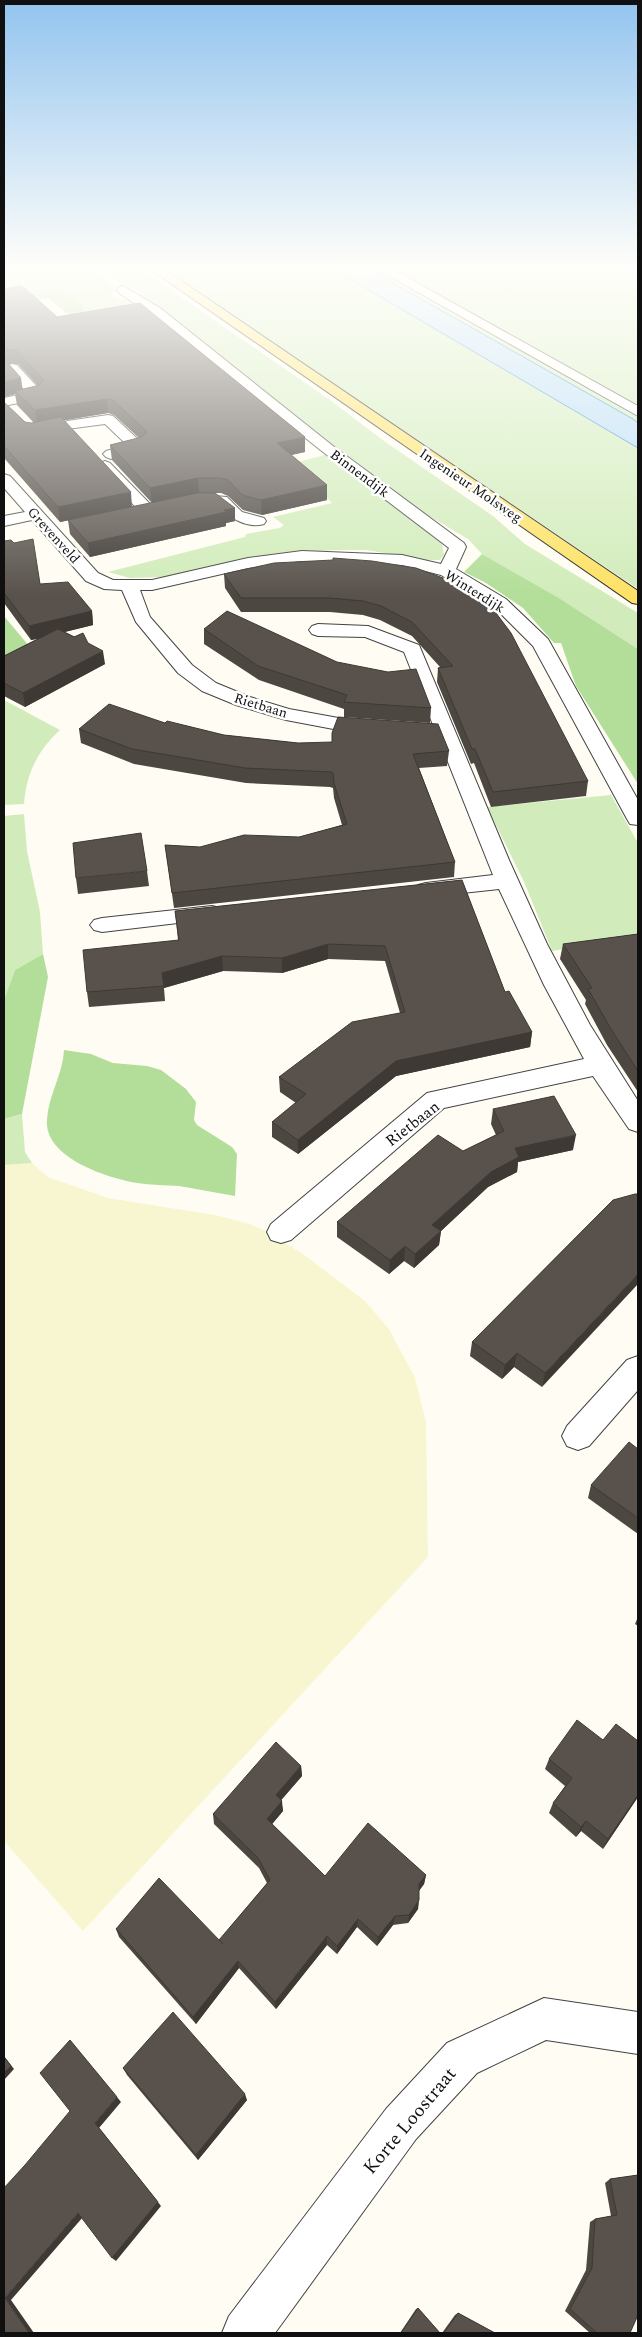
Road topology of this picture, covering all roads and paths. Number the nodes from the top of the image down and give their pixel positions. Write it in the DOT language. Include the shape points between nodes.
graph roads {
  1 [pos="21,378"];
  2 [pos="240,378"];
  3 [pos="315,378"];
  4 [pos="577,378"];
  5 [pos="4,403"];
  6 [pos="638,412"];
  7 [pos="16,415"];
  8 [pos="67,426"];
  9 [pos="50,429"];
  10 [pos="80,438"];
  11 [pos="4,479"];
  12 [pos="182,504"];
  13 [pos="166,508"];
  14 [pos="149,512"];
  15 [pos="34,515"];
  16 [pos="131,515"];
  17 [pos="4,521"];
  18 [pos="258,521"];
  19 [pos="69,528"];
  20 [pos="51,531"];
  21 [pos="447,571"];
  22 [pos="119,585"];
  23 [pos="638,599"];
  24 [pos="318,630"];
  25 [pos="446,732"];
  26 [pos="638,819"];
  27 [pos="507,881"];
  28 [pos="403,893"];
  29 [pos="238,910"];
  30 [pos="102,925"];
  31 [pos="600,1065"];
  32 [pos="638,1122"];
  33 [pos="281,1232"];
  34 [pos="638,1369"];
  35 [pos="578,1436"];
  36 [pos="638,2032"];
  37 [pos="246,2333"];
  1 -- 5 [label="street" via="37,395"];
  2 -- 21 [label="street, Binnendijk" via="458,547"];
  3 -- 23 [label="main road, Ingenieur Molsweg"];
  4 -- 6 [label="street"];
  5 -- 7 [label="street"];
  8 -- 9 [label="street"];
  8 -- 10 [label="street"];
  8 -- 14 [label="street" via="108,419 138,447 98,457"];
  11 -- 15 [label="street, Grevenveld"];
  12 -- 18 [label="street" via="222,500 236,515"];
  13 -- 14 [label="street"];
  14 -- 16 [label="street"];
  15 -- 17 [label="street"];
  15 -- 20 [label="street, Grevenveld"];
  19 -- 20 [label="street"];
  20 -- 22 [label="street, Grevenveld" via="92,577"];
  21 -- 22 [label="street, Winterdijk" via="402,560 302,556 248,563 152,585"];
  21 -- 26 [label="street, Winterdijk" via="500,603 541,643"];
  22 -- 25 [label="street, Rietbaan" via="185,669 209,687 286,714 344,725"];
  24 -- 25 [label="street" via="368,632 412,649"];
  25 -- 27 [label="street"];
  27 -- 28 [label="street"];
  27 -- 31 [label="street" via="533,940"];
  29 -- 30 [label="street"];
  31 -- 32 [label="street"];
  31 -- 33 [label="street, Rietbaan" via="436,1100"];
  34 -- 35 [label="street"];
  36 -- 37 [label="street, Korte Loostraat" via="544,2019 462,2058 401,2124"];
}
